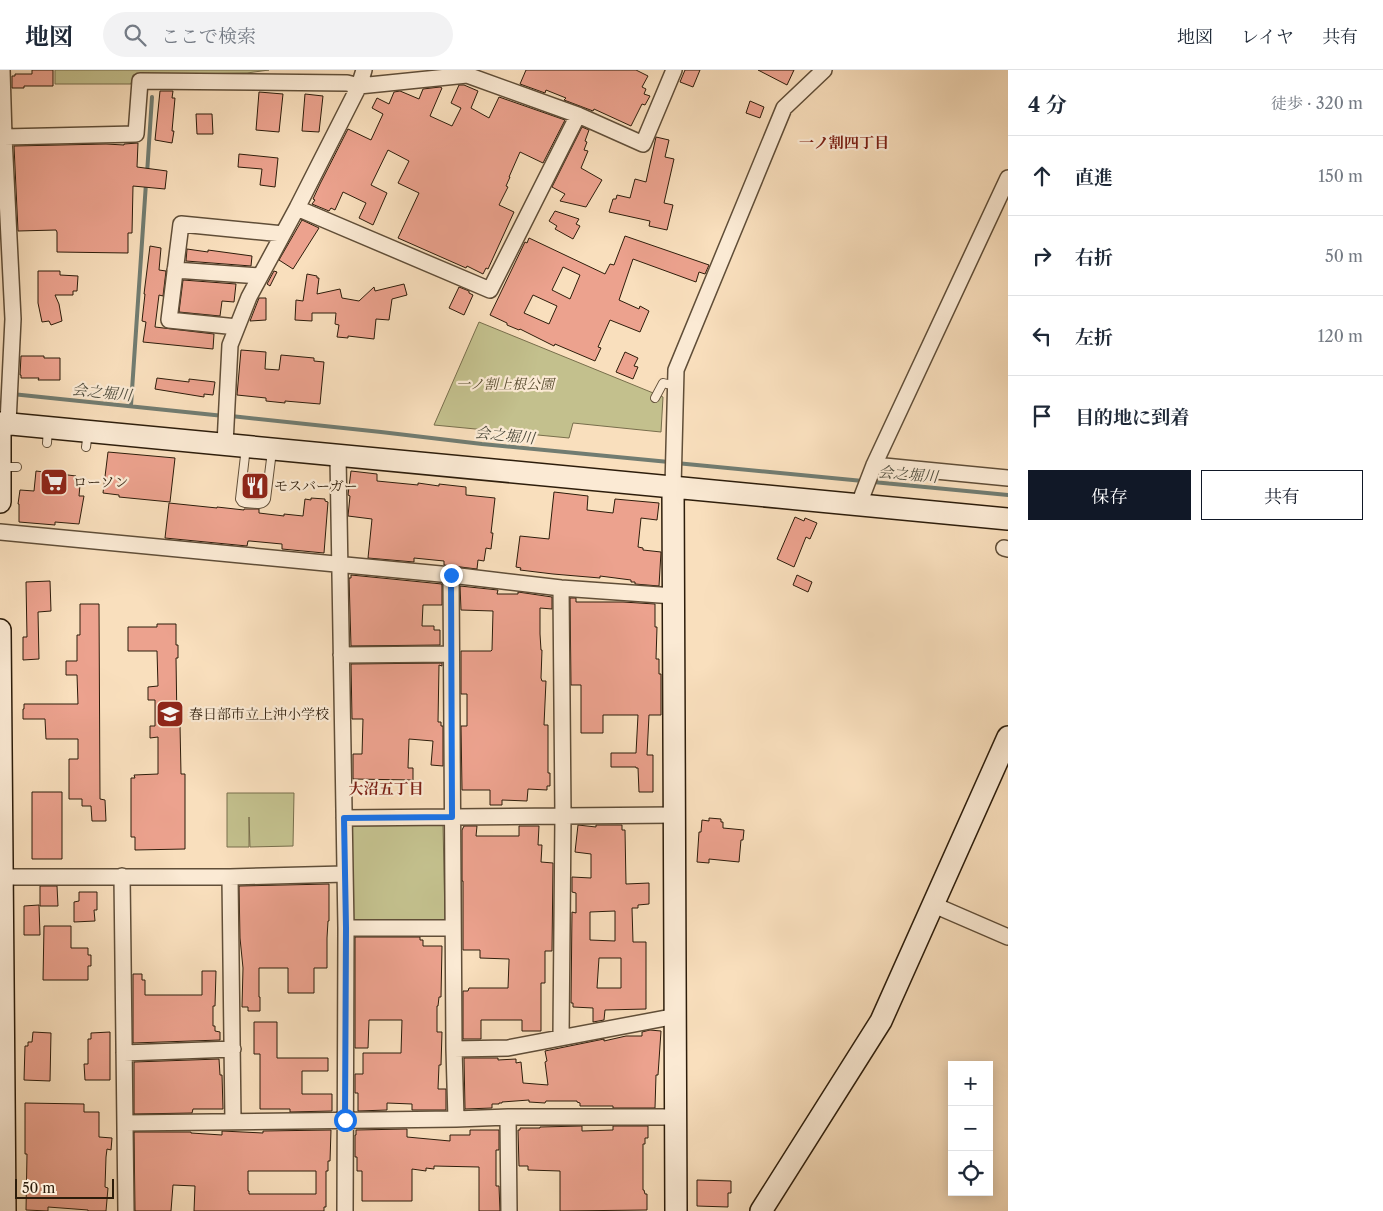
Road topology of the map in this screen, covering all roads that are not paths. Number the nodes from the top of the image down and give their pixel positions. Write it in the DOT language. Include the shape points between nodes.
graph roads {
  1 [pos="364,70"];
  2 [pos="674,70"];
  3 [pos="824,70"];
  4 [pos="1,75"];
  5 [pos="358,86"];
  6 [pos="578,115"];
  7 [pos="4,137"];
  8 [pos="1008,178"];
  9 [pos="297,208"];
  10 [pos="283,234"];
  11 [pos="175,270"];
  12 [pos="260,276"];
  13 [pos="7,319"];
  14 [pos="237,327"];
  15 [pos="676,386"];
  16 [pos="655,398"];
  17 [pos="9,416"];
  18 [pos="232,440"];
  19 [pos="278,452"];
  20 [pos="338,456"];
  21 [pos="874,465"];
  22 [pos="4,472"];
  23 [pos="1008,478"];
  24 [pos="674,480"];
  25 [pos="862,495"];
  26 [pos="0,502"];
  27 [pos="1008,519"];
  28 [pos="0,532"];
  29 [pos="340,564"];
  30 [pos="451,575"];
  31 [pos="561,588"];
  32 [pos="674,596"];
  33 [pos="0,630"];
  34 [pos="451,654"];
  35 [pos="341,655"];
  36 [pos="1008,737"];
  37 [pos="0,784"];
  38 [pos="563,816"];
  39 [pos="674,816"];
  40 [pos="452,817"];
  41 [pos="344,818"];
  42 [pos="2,874"];
  43 [pos="344,874"];
  44 [pos="122,876"];
  45 [pos="230,876"];
  46 [pos="934,905"];
  47 [pos="346,928"];
  48 [pos="453,928"];
  49 [pos="1008,937"];
  50 [pos="676,1017"];
  51 [pos="561,1037"];
  52 [pos="233,1049"];
  53 [pos="454,1049"];
  54 [pos="124,1052"];
  55 [pos="508,1116"];
  56 [pos="676,1117"];
  57 [pos="456,1119"];
  58 [pos="345,1120"];
  59 [pos="233,1121"];
  60 [pos="125,1123"];
  61 [pos="5,1211"];
  62 [pos="126,1211"];
  63 [pos="345,1211"];
  64 [pos="509,1211"];
  65 [pos="676,1211"];
  66 [pos="761,1211"];
  1 -- 5 [label="street"];
  2 -- 6 [label="street" via="643,144"];
  3 -- 15 [label="street" via="784,108 676,370"];
  4 -- 7 [label="street"];
  5 -- 6 [label="street" via="467,75"];
  5 -- 7 [label="street" via="347,83 140,81 136,134"];
  5 -- 9 [label="street"];
  6 -- 9 [label="street" via="490,290"];
  7 -- 13 [label="street"];
  8 -- 21 [label="street"];
  9 -- 10 [label="street"];
  10 -- 11 [label="street" via="181,224"];
  10 -- 12 [label="street"];
  11 -- 12 [label="street"];
  11 -- 14 [label="street" via="169,320"];
  12 -- 14 [label="street"];
  13 -- 17 [label="street" via="11,380"];
  14 -- 18 [label="street" via="230,345 227,403"];
  15 -- 16 [label="lane" via="663,383"];
  15 -- 24 [label="street"];
  17 -- 18 [label="street" via="48,435 87,439"];
  17 -- 22 [label="street" via="0,423"];
  18 -- 19 [label="street"];
  18 -- 19 [label="lane" via="240,499 244,503 265,503"];
  19 -- 20 [label="street"];
  20 -- 24 [label="street"];
  20 -- 29 [label="street"];
  21 -- 23 [label="street"];
  21 -- 25 [label="street"];
  22 -- 26 [label="street"];
  24 -- 25 [label="street"];
  24 -- 32 [label="street"];
  25 -- 27 [label="street"];
  28 -- 29 [label="street"];
  29 -- 30 [label="street"];
  29 -- 35 [label="street"];
  30 -- 31 [label="street"];
  30 -- 34 [label="street"];
  31 -- 32 [label="street"];
  31 -- 38 [label="street"];
  32 -- 39 [label="street"];
  33 -- 37 [label="street"];
  34 -- 35 [label="street"];
  34 -- 40 [label="street"];
  35 -- 41 [label="street"];
  36 -- 46 [label="street"];
  37 -- 42 [label="street"];
  38 -- 39 [label="street"];
  38 -- 40 [label="street"];
  38 -- 51 [label="street"];
  39 -- 50 [label="street"];
  40 -- 41 [label="street"];
  40 -- 48 [label="street"];
  41 -- 43 [label="street"];
  42 -- 44 [label="street"];
  42 -- 61 [label="street"];
  43 -- 45 [label="street"];
  43 -- 47 [label="street"];
  44 -- 45 [label="street"];
  44 -- 54 [label="street"];
  45 -- 52 [label="street"];
  46 -- 49 [label="street"];
  46 -- 66 [label="street" via="881,1021"];
  47 -- 48 [label="street"];
  47 -- 58 [label="street"];
  48 -- 53 [label="street"];
  50 -- 51 [label="street"];
  50 -- 56 [label="street"];
  51 -- 53 [label="street" via="508,1048"];
  52 -- 54 [label="street"];
  52 -- 59 [label="street"];
  53 -- 57 [label="street"];
  54 -- 60 [label="street"];
  55 -- 56 [label="street"];
  55 -- 57 [label="street"];
  55 -- 64 [label="street"];
  56 -- 65 [label="street"];
  57 -- 58 [label="street"];
  58 -- 59 [label="street"];
  58 -- 63 [label="street"];
  59 -- 60 [label="street"];
  60 -- 62 [label="street"];
}
